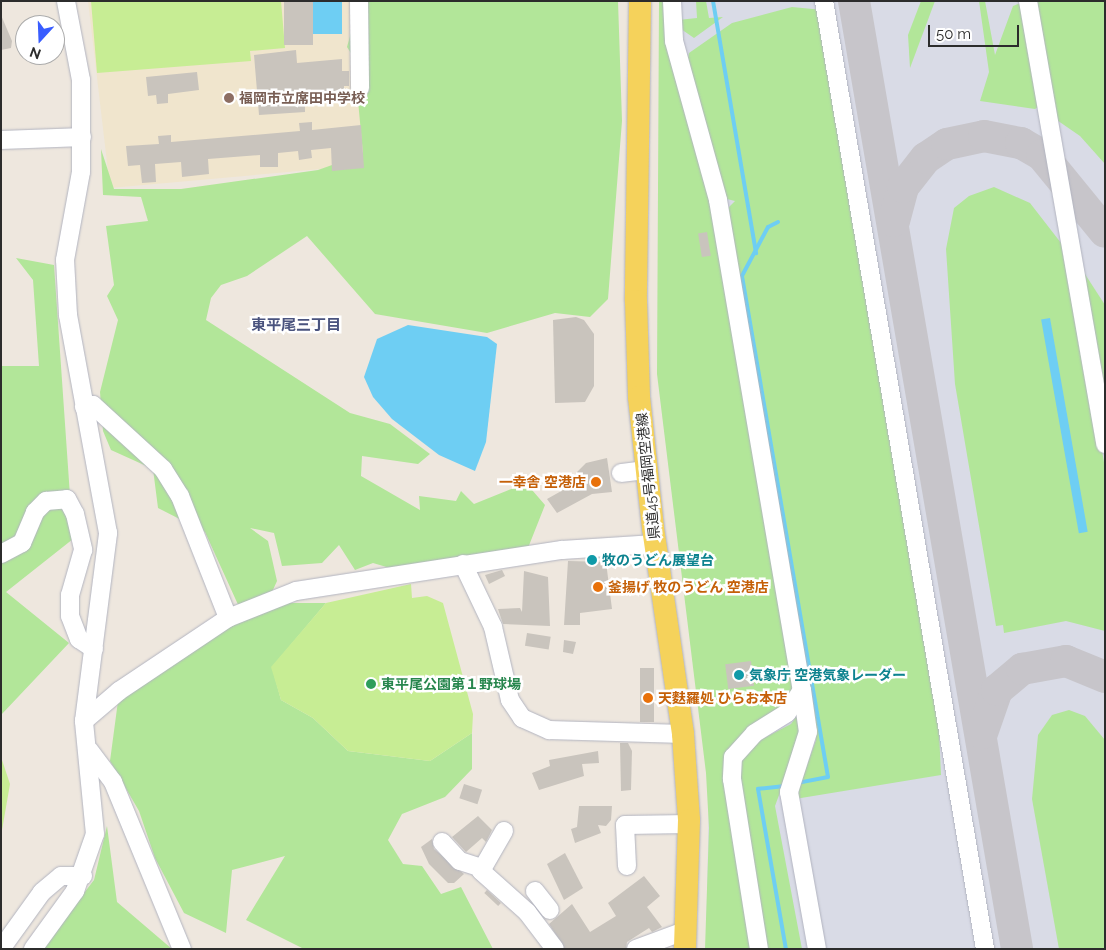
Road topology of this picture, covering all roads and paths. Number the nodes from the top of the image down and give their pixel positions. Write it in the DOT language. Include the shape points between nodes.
graph roads {
  1 [pos="66,1"];
  2 [pos="359,1"];
  3 [pos="640,1"];
  4 [pos="672,1"];
  5 [pos="824,1"];
  6 [pos="1028,1"];
  7 [pos="360,88"];
  8 [pos="82,137"];
  9 [pos="1,140"];
  10 [pos="84,407"];
  11 [pos="1105,444"];
  12 [pos="645,470"];
  13 [pos="621,474"];
  14 [pos="655,544"];
  15 [pos="1,554"];
  16 [pos="463,564"];
  17 [pos="228,618"];
  18 [pos="94,649"];
  19 [pos="802,690"];
  20 [pos="84,721"];
  21 [pos="683,734"];
  22 [pos="88,748"];
  23 [pos="791,801"];
  24 [pos="689,824"];
  25 [pos="504,830"];
  26 [pos="442,842"];
  27 [pos="627,866"];
  28 [pos="481,868"];
  29 [pos="83,876"];
  30 [pos="542,900"];
  31 [pos="527,912"];
  32 [pos="686,939"];
  33 [pos="1,949"];
  34 [pos="33,949"];
  35 [pos="182,949"];
  36 [pos="555,949"];
  37 [pos="636,949"];
  38 [pos="759,949"];
  39 [pos="810,949"];
  40 [pos="817,949"];
  41 [pos="985,949"];
  1 -- 8 [label="street" via="81,80"];
  2 -- 7 [label="street"];
  3 -- 12 [label="main road, 県道45号福岡空港線" via="636,301"];
  4 -- 19 [label="street" via="674,41 718,200"];
  5 -- 41 [label="street"];
  6 -- 11 [label="street"];
  8 -- 9 [label="street"];
  8 -- 10 [label="street" via="81,172 66,260 72,356"];
  10 -- 17 [label="street" via="93,405 164,470 180,496"];
  10 -- 18 [label="street" via="108,533"];
  12 -- 13 [label="street"];
  12 -- 14 [label="main road, 県道45号福岡空港線"];
  14 -- 16 [label="street"];
  14 -- 21 [label="main road, 県道45号福岡空港線"];
  15 -- 18 [label="street" via="22,544 35,512 46,501 67,499 75,514 83,550 70,595 70,616 79,639"];
  16 -- 17 [label="street" via="315,586"];
  16 -- 21 [label="street" via="493,627 510,700 522,718 549,730"];
  17 -- 20 [label="street" via="119,691"];
  18 -- 20 [label="street"];
  19 -- 23 [label="street" via="808,732 790,779"];
  19 -- 38 [label="street" via="787,713 754,734 733,757 732,779"];
  20 -- 22 [label="street"];
  21 -- 24 [label="main road, 県道45号福岡空港線"];
  22 -- 29 [label="street" via="95,834"];
  22 -- 35 [label="street" via="113,782"];
  23 -- 39 [label="street" via="787,822"];
  23 -- 40 [label="street"];
  24 -- 27 [label="street" via="625,825"];
  24 -- 32 [label="main road, 県道45号福岡空港線"];
  25 -- 28 [label="street"];
  26 -- 28 [label="street" via="460,861"];
  28 -- 31 [label="street"];
  29 -- 33 [label="street" via="61,876 42,892"];
  29 -- 34 [label="street"];
  30 -- 31 [label="street"];
  31 -- 36 [label="street"];
  32 -- 37 [label="street"];
}
